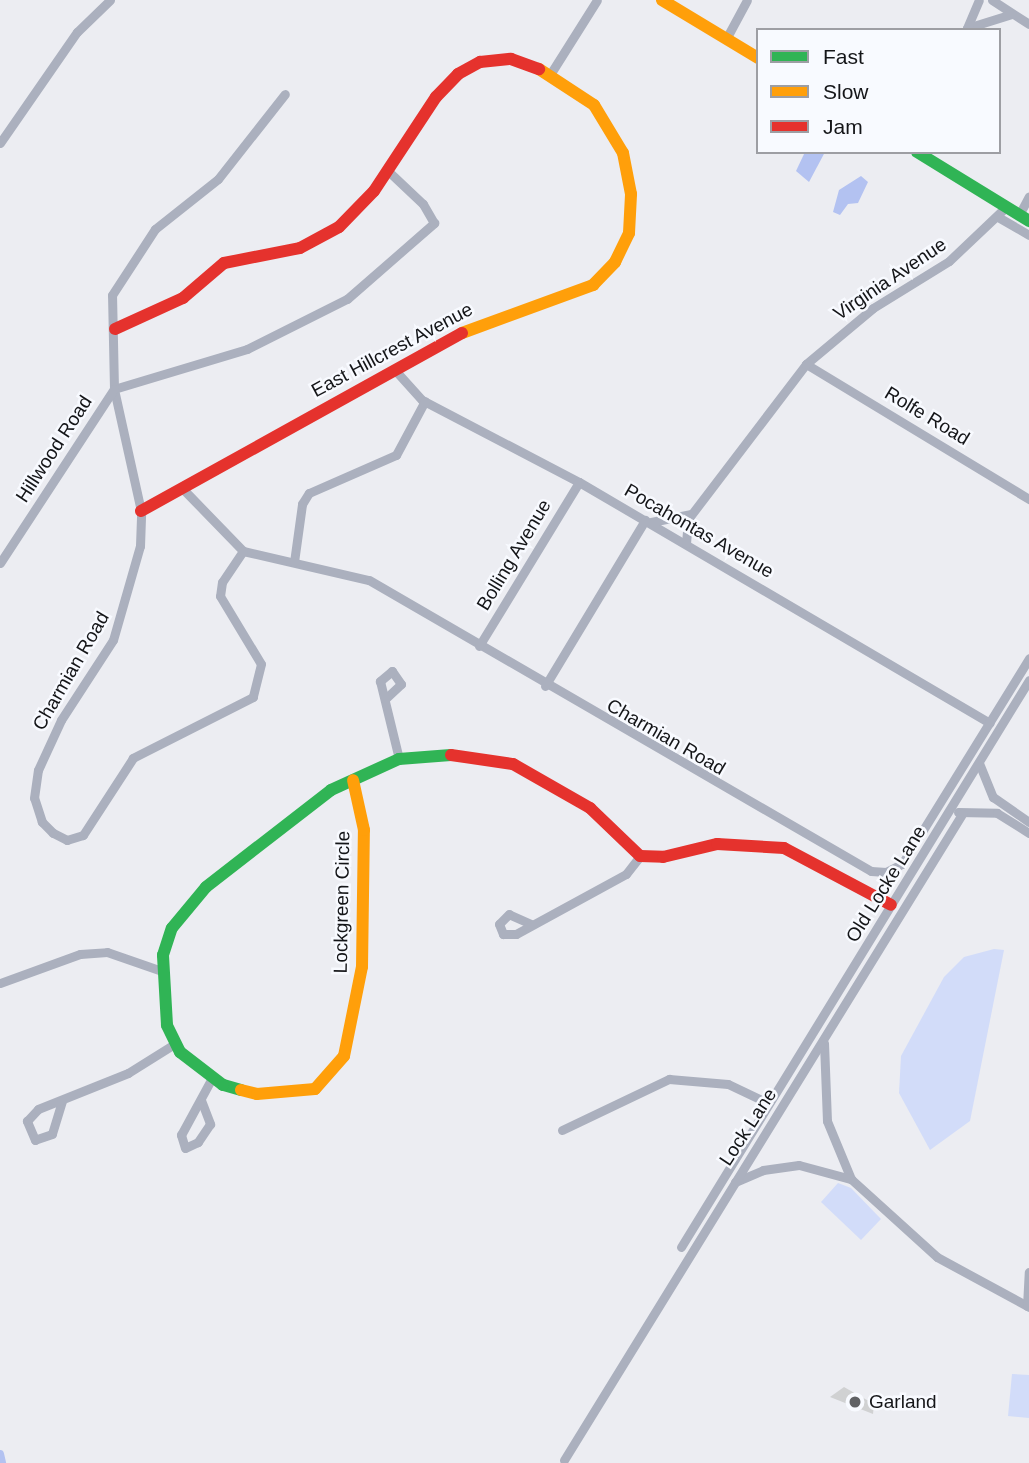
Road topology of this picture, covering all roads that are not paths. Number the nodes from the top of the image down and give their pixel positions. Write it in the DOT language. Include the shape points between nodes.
graph roads {
  1 [pos="110,0"];
  2 [pos="597,0"];
  3 [pos="662,0"];
  4 [pos="747,0"];
  5 [pos="979,0"];
  6 [pos="992,0"];
  7 [pos="1012,14"];
  8 [pos="1029,24"];
  9 [pos="966,28"];
  10 [pos="969,28"];
  11 [pos="726,38"];
  12 [pos="756,57"];
  13 [pos="551,73"];
  14 [pos="285,94"];
  15 [pos="0,144"];
  16 [pos="920,154"];
  17 [pos="388,171"];
  18 [pos="1029,196"];
  19 [pos="1002,212"];
  20 [pos="1024,218"];
  21 [pos="1029,235"];
  22 [pos="115,329"];
  23 [pos="806,363"];
  24 [pos="394,369"];
  25 [pos="114,389"];
  26 [pos="425,401"];
  27 [pos="579,482"];
  28 [pos="182,488"];
  29 [pos="1029,499"];
  30 [pos="141,511"];
  31 [pos="693,513"];
  32 [pos="647,521"];
  33 [pos="686,543"];
  34 [pos="243,551"];
  35 [pos="295,562"];
  36 [pos="0,563"];
  37 [pos="479,646"];
  38 [pos="1029,658"];
  39 [pos="1029,680"];
  40 [pos="545,686"];
  41 [pos="385,699"];
  42 [pos="989,723"];
  43 [pos="400,759"];
  44 [pos="979,763"];
  45 [pos="353,780"];
  46 [pos="957,812"];
  47 [pos="1029,822"];
  48 [pos="1029,833"];
  49 [pos="640,856"];
  50 [pos="891,905"];
  51 [pos="531,925"];
  52 [pos="162,971"];
  53 [pos="0,983"];
  54 [pos="829,1010"];
  55 [pos="839,1015"];
  56 [pos="824,1042"];
  57 [pos="176,1044"];
  58 [pos="212,1078"];
  59 [pos="201,1100"];
  60 [pos="62,1101"];
  61 [pos="768,1103"];
  62 [pos="562,1130"];
  63 [pos="851,1179"];
  64 [pos="734,1182"];
  65 [pos="681,1247"];
  66 [pos="1029,1272"];
  67 [pos="1028,1306"];
  68 [pos="564,1460"];
  1 -- 15 [label="street" via="77,32"];
  2 -- 13 [label="street"];
  3 -- 11 [label="street"];
  4 -- 11 [label="street"];
  5 -- 9 [label="street"];
  6 -- 7 [label="street"];
  7 -- 8 [label="street"];
  7 -- 10 [label="street"];
  11 -- 12 [label="street"];
  13 -- 17 [label="street, East Hillcrest Avenue" via="511,58 470,66 436,97"];
  13 -- 24 [label="street, East Hillcrest Avenue" via="594,105 623,153 631,194 630,228 615,262 582,291 482,322"];
  14 -- 22 [label="street, Charmian Road" via="218,179 155,229 128,266 112,295"];
  16 -- 19 [label="street"];
  17 -- 22 [label="street, East Hillcrest Avenue" via="360,206 318,240 224,263 183,298"];
  17 -- 25 [label="street" via="423,204 434,223 347,299 247,349"];
  18 -- 20 [label="street"];
  19 -- 20 [label="street"];
  19 -- 21 [label="street"];
  19 -- 23 [label="street, Virginia Avenue" via="949,261 873,308"];
  22 -- 25 [label="street, Charmian Road"];
  23 -- 29 [label="street, Rolfe Road"];
  23 -- 31 [label="street, Virginia Avenue"];
  24 -- 26 [label="street, Pocahontas Avenue"];
  24 -- 28 [label="street, East Hillcrest Avenue"];
  25 -- 30 [label="street, Charmian Road"];
  25 -- 36 [label="street, Hillwood Road"];
  26 -- 27 [label="street, Pocahontas Avenue"];
  26 -- 35 [label="street" via="396,455 309,493 302,504"];
  27 -- 32 [label="street, Pocahontas Avenue"];
  27 -- 37 [label="street, Bolling Avenue"];
  28 -- 30 [label="street, East Hillcrest Avenue"];
  28 -- 34 [label="street"];
  30 -- 34 [label="street, Charmian Road" via="138,558 122,621 53,734 38,770 34,799 42,822 60,837 73,839 89,830 133,758 253,697 261,664 220,596 222,582"];
  31 -- 32 [label="street"];
  31 -- 33 [label="street, Virginia Avenue" via="685,525"];
  32 -- 33 [label="street, Pocahontas Avenue"];
  32 -- 40 [label="street"];
  33 -- 42 [label="street, Pocahontas Avenue"];
  34 -- 35 [label="street, Charmian Road"];
  35 -- 37 [label="street, Charmian Road" via="369,580"];
  37 -- 40 [label="street, Charmian Road"];
  38 -- 42 [label="street"];
  39 -- 44 [label="street, Old Locke Lane"];
  40 -- 42 [label="street, Charmian Road" via="852,864 880,873 902,864"];
  41 -- 43 [label="street"];
  43 -- 45 [label="street, Lockgreen Circle"];
  43 -- 49 [label="street, Lockgreen Circle" via="450,755 513,764 590,808"];
  44 -- 46 [label="street, Old Locke Lane"];
  44 -- 47 [label="street" via="993,797"];
  45 -- 52 [label="street, Lockgreen Circle" via="331,790 206,887 172,928"];
  45 -- 58 [label="street, Lockgreen Circle" via="364,830 362,967 344,1056 315,1089 257,1094"];
  46 -- 48 [label="street" via="997,813"];
  46 -- 50 [label="street, Old Locke Lane"];
  46 -- 55 [label="street, Lock Lane"];
  49 -- 50 [label="street" via="678,855 717,844 785,848"];
  49 -- 51 [label="street" via="626,874"];
  50 -- 54 [label="street, Old Locke Lane"];
  52 -- 53 [label="street" via="107,952 80,954"];
  52 -- 57 [label="street, Lockgreen Circle" via="165,1015"];
  54 -- 55 [label="street"];
  54 -- 61 [label="street, Old Locke Lane"];
  55 -- 56 [label="street, Lock Lane"];
  56 -- 63 [label="street" via="827,1121"];
  56 -- 64 [label="street, Lock Lane"];
  57 -- 58 [label="street, Lockgreen Circle"];
  57 -- 60 [label="street" via="128,1073"];
  58 -- 59 [label="street"];
  59 -- 59 [label="street" via="181,1135 185,1148 198,1142 211,1124"];
  60 -- 60 [label="street" via="38,1110 27,1121 35,1140 52,1134"];
  61 -- 62 [label="street" via="728,1084 669,1079"];
  61 -- 65 [label="street, Old Locke Lane"];
  63 -- 64 [label="street" via="799,1165 763,1170"];
  63 -- 67 [label="street" via="937,1257"];
  64 -- 68 [label="street, Lock Lane"];
  66 -- 67 [label="street"];
}
